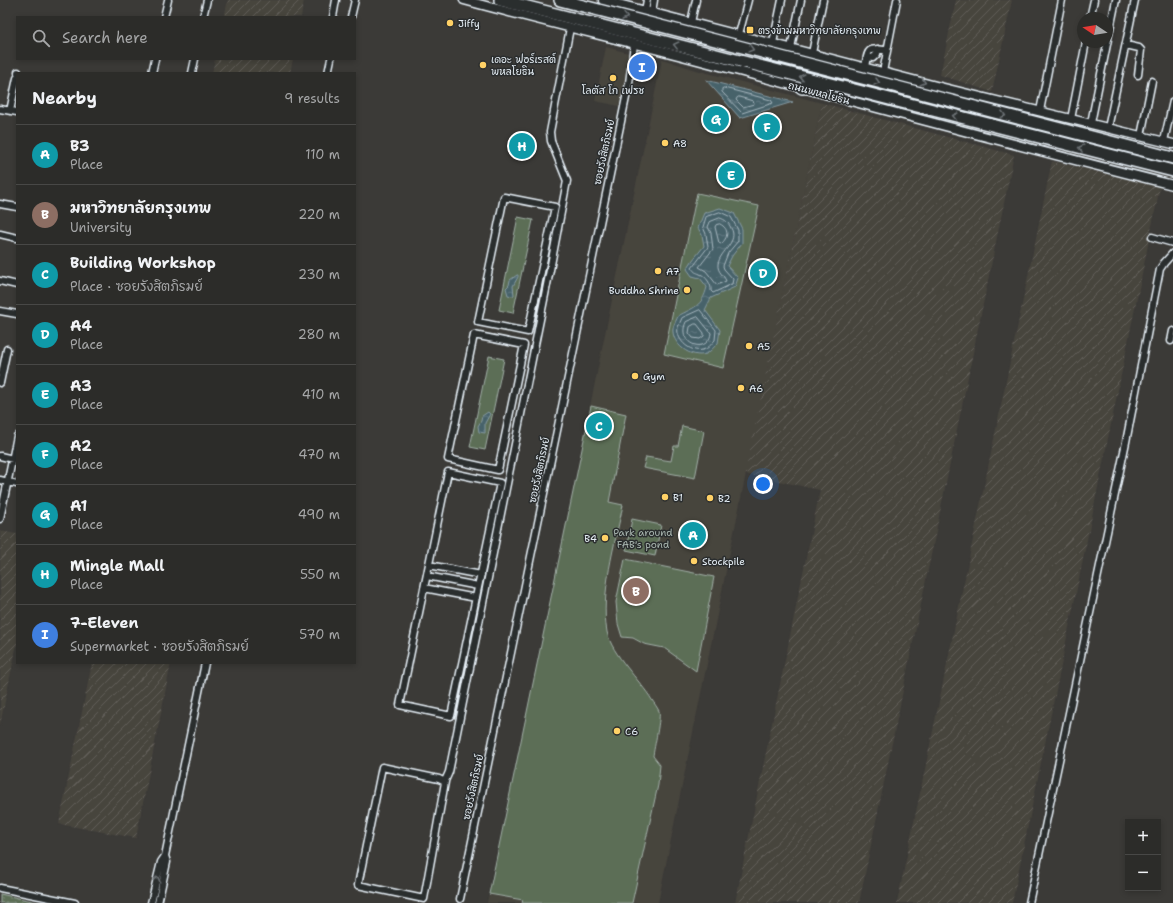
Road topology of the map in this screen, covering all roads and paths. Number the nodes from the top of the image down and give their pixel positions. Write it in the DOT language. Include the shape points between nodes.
graph roads {
  1 [pos="168,0"];
  2 [pos="207,0"];
  3 [pos="336,0"];
  4 [pos="355,0"];
  5 [pos="464,0"];
  6 [pos="500,0"];
  7 [pos="560,0"];
  8 [pos="603,0"];
  9 [pos="647,0"];
  10 [pos="654,0"];
  11 [pos="696,0"];
  12 [pos="748,0"];
  13 [pos="782,0"];
  14 [pos="801,0"];
  15 [pos="823,0"];
  16 [pos="897,0"];
  17 [pos="1062,0"];
  18 [pos="1094,0"];
  19 [pos="1116,0"];
  20 [pos="1135,0"];
  21 [pos="621,2"];
  22 [pos="648,11"];
  23 [pos="1091,12"];
  24 [pos="164,16"];
  25 [pos="203,16"];
  26 [pos="333,16"];
  27 [pos="351,16"];
  28 [pos="690,22"];
  29 [pos="570,28"];
  30 [pos="739,34"];
  31 [pos="875,42"];
  32 [pos="773,43"];
  33 [pos="634,44"];
  34 [pos="1126,44"];
  35 [pos="790,48"];
  36 [pos="1085,48"];
  37 [pos="870,50"];
  38 [pos="812,53"];
  39 [pos="867,57"];
  40 [pos="155,60"];
  41 [pos="195,60"];
  42 [pos="331,60"];
  43 [pos="865,67"];
  44 [pos="152,72"];
  45 [pos="192,72"];
  46 [pos="328,72"];
  47 [pos="883,72"];
  48 [pos="1138,75"];
  49 [pos="1152,81"];
  50 [pos="829,84"];
  51 [pos="802,88"];
  52 [pos="16,92"];
  53 [pos="969,94"];
  54 [pos="1173,101"];
  55 [pos="0,109"];
  56 [pos="14,111"];
  57 [pos="1040,111"];
  58 [pos="1071,118"];
  59 [pos="1091,123"];
  60 [pos="1108,128"];
  61 [pos="956,129"];
  62 [pos="1141,136"];
  63 [pos="1164,141"];
  64 [pos="1173,144"];
  65 [pos="1173,149"];
  66 [pos="1173,158"];
  67 [pos="1173,171"];
  68 [pos="1173,180"];
  69 [pos="1173,185"];
  70 [pos="0,204"];
  71 [pos="16,207"];
  72 [pos="0,234"];
  73 [pos="1152,237"];
  74 [pos="16,238"];
  75 [pos="1173,243"];
  76 [pos="1173,253"];
  77 [pos="542,270"];
  78 [pos="550,271"];
  79 [pos="0,281"];
  80 [pos="16,284"];
  81 [pos="0,311"];
  82 [pos="16,314"];
  83 [pos="1173,331"];
  84 [pos="1171,341"];
  85 [pos="7,349"];
  86 [pos="0,383"];
  87 [pos="512,406"];
  88 [pos="522,408"];
  89 [pos="16,448"];
  90 [pos="0,456"];
  91 [pos="15,460"];
  92 [pos="0,480"];
  93 [pos="8,482"];
  94 [pos="16,484"];
  95 [pos="0,519"];
  96 [pos="484,560"];
  97 [pos="492,562"];
  98 [pos="429,565"];
  99 [pos="481,575"];
  100 [pos="427,576"];
  101 [pos="478,586"];
  102 [pos="424,588"];
  103 [pos="476,598"];
  104 [pos="205,664"];
  105 [pos="445,782"];
  106 [pos="165,856"];
  107 [pos="0,888"];
  108 [pos="460,899"];
  109 [pos="75,903"];
  110 [pos="151,903"];
  111 [pos="158,903"];
  112 [pos="1029,903"];
  1 -- 24 [label="street"];
  2 -- 25 [label="street"];
  3 -- 26 [label="street"];
  4 -- 27 [label="street"];
  5 -- 29 [label="main road, ถนนพหลโยธิน"];
  50 -- 6 [label="highway, ถนนพหลโยธิน, one-way"];
  7 -- 66 [label="highway, one-way"];
  8 -- 21 [label="main road"];
  9 -- 22 [label="street"];
  10 -- 22 [label="street"];
  11 -- 28 [label="street"];
  12 -- 30 [label="street"];
  13 -- 32 [label="street"];
  14 -- 35 [label="street"];
  15 -- 38 [label="street"];
  16 -- 47 [label="street"];
  17 -- 57 [label="street"];
  18 -- 23 [label="street"];
  19 -- 59 [label="street"];
  20 -- 34 [label="street"];
  21 -- 22 [label="main road"];
  22 -- 28 [label="main road"];
  28 -- 30 [label="main road"];
  29 -- 33 [label="main road, ถนนพหลโยธิน"];
  29 -- 78 [label="street" via="550,132 551,141 567,180"];
  30 -- 32 [label="main road"];
  31 -- 37 [label="street"];
  32 -- 35 [label="main road"];
  33 -- 51 [label="main road, ถนนพหลโยธิน"];
  33 -- 108 [label="street, ซอยรังสิตภิรมย์" via="622,115"];
  34 -- 48 [label="street" via="1141,50"];
  34 -- 60 [label="street"];
  35 -- 38 [label="main road"];
  36 -- 58 [label="street"];
  37 -- 39 [label="street"];
  37 -- 39 [label="street" via="881,50 874,58"];
  38 -- 43 [label="main road"];
  39 -- 43 [label="street"];
  40 -- 44 [label="street"];
  41 -- 45 [label="street"];
  42 -- 46 [label="street"];
  43 -- 47 [label="main road"];
  47 -- 53 [label="main road, one-way"];
  49 -- 62 [label="street"];
  50 -- 51 [label="highway"];
  67 -- 50 [label="highway, ถนนพหลโยธิน, one-way"];
  51 -- 61 [label="main road, ถนนพหลโยธิน"];
  52 -- 56 [label="street"];
  53 -- 57 [label="main road"];
  53 -- 65 [label="main road" via="976,98"];
  54 -- 63 [label="street"];
  55 -- 56 [label="street"];
  57 -- 58 [label="main road"];
  58 -- 59 [label="main road"];
  59 -- 60 [label="main road"];
  60 -- 62 [label="main road"];
  61 -- 68 [label="main road"];
  61 -- 69 [label="main road, ถนนพหลโยธิน"];
  62 -- 63 [label="main road"];
  63 -- 64 [label="main road"];
  70 -- 71 [label="street"];
  72 -- 74 [label="street"];
  73 -- 75 [label="street"];
  76 -- 112 [label="street" via="1160,270"];
  77 -- 77 [label="street" via="554,207 504,197 478,322 528,332"];
  77 -- 78 [label="street"];
  78 -- 88 [label="street"];
  79 -- 80 [label="street"];
  81 -- 82 [label="street"];
  83 -- 84 [label="street"];
  85 -- 86 [label="street"];
  87 -- 87 [label="street" via="498,470 448,459 474,335 524,345"];
  87 -- 88 [label="street"];
  88 -- 97 [label="street"];
  89 -- 91 [label="street"];
  90 -- 91 [label="street"];
  91 -- 93 [label="street"];
  92 -- 93 [label="street"];
  93 -- 94 [label="street"];
  93 -- 95 [label="street"];
  96 -- 97 [label="street"];
  96 -- 98 [label="street" via="500,483 448,472"];
  96 -- 99 [label="street"];
  97 -- 105 [label="street"];
  98 -- 99 [label="street"];
  98 -- 100 [label="street"];
  99 -- 101 [label="street"];
  100 -- 101 [label="street"];
  100 -- 102 [label="street"];
  101 -- 103 [label="street"];
  102 -- 103 [label="street"];
  102 -- 103 [label="street" via="400,705 451,716"];
  104 -- 106 [label="street"];
  105 -- 105 [label="street" via="424,899 358,885 382,767"];
  110 -- 106 [label="street, one-way" via="161,862"];
  106 -- 111 [label="street" via="167,862"];
  107 -- 109 [label="street"];
}
